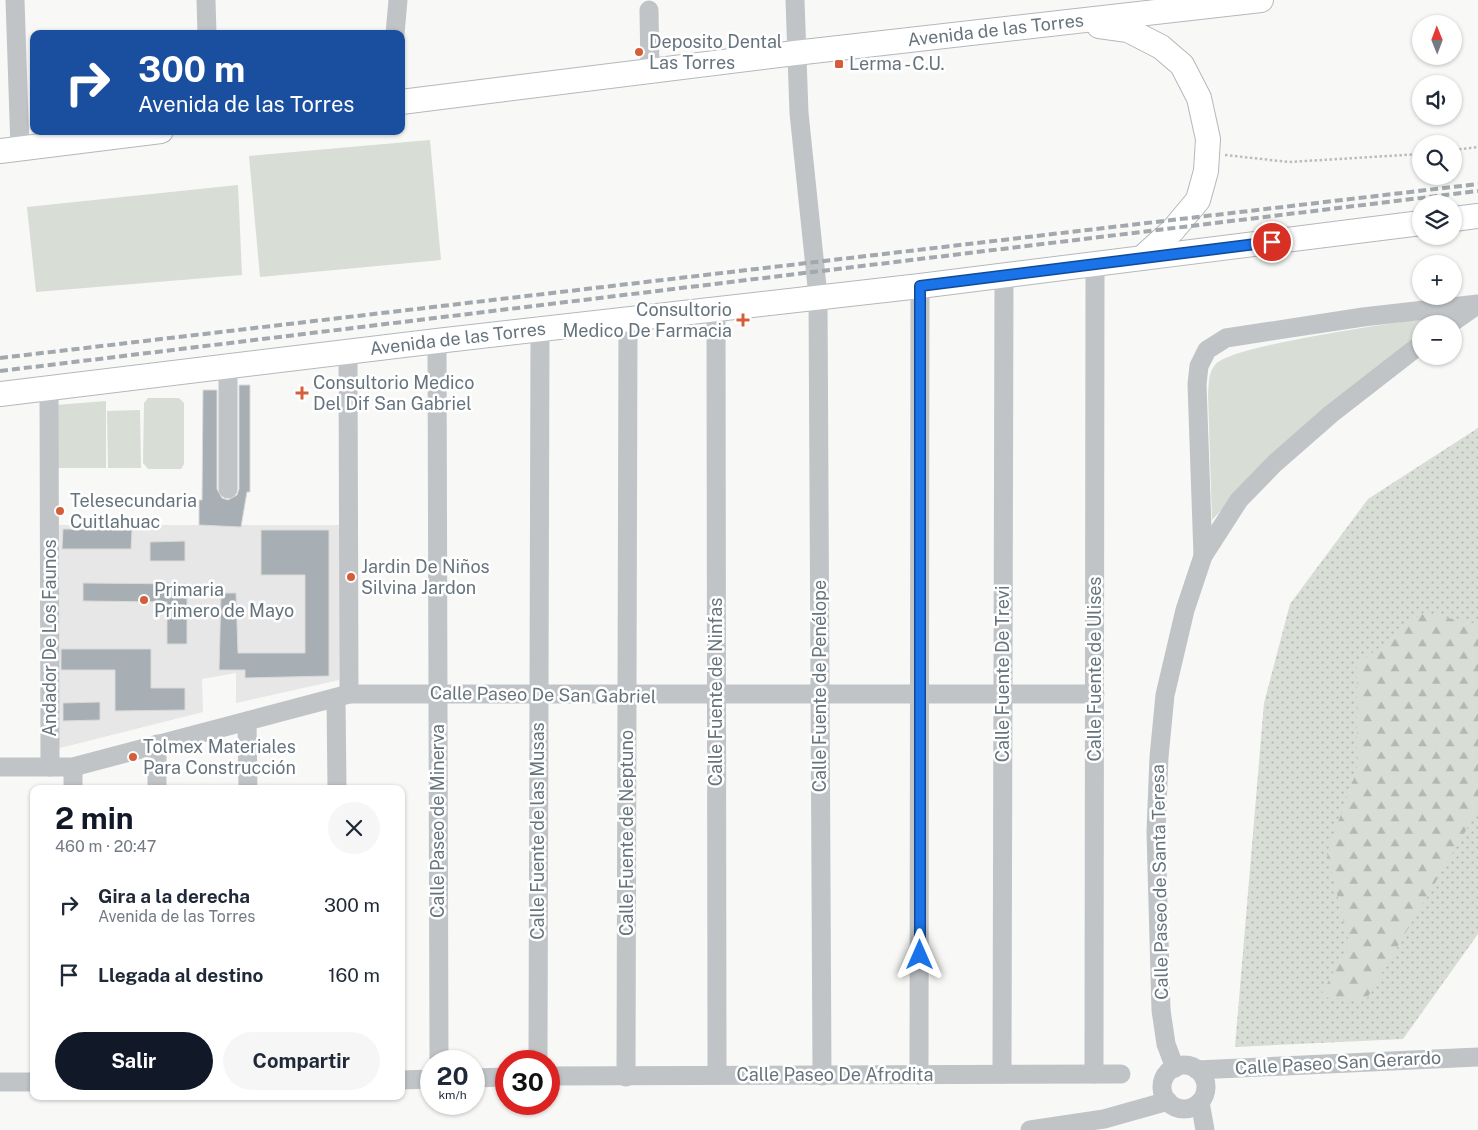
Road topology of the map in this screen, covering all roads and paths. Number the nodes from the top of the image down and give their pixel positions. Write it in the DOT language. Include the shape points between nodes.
graph roads {
  1 [pos="15,0"];
  2 [pos="206,0"];
  3 [pos="398,0"];
  4 [pos="794,0"];
  5 [pos="1261,0"];
  6 [pos="649,10"];
  7 [pos="1069,22"];
  8 [pos="207,30"];
  9 [pos="395,30"];
  10 [pos="8,44"];
  11 [pos="795,53"];
  12 [pos="650,71"];
  13 [pos="17,100"];
  14 [pos="405,102"];
  15 [pos="129,135"];
  16 [pos="1478,147"];
  17 [pos="1462,149"];
  18 [pos="10,150"];
  19 [pos="1208,153"];
  20 [pos="1412,155"];
  21 [pos="1478,216"];
  22 [pos="1462,218"];
  23 [pos="1412,224"];
  24 [pos="1142,258"];
  25 [pos="1095,264"];
  26 [pos="1004,274"];
  27 [pos="920,286"];
  28 [pos="818,296"];
  29 [pos="1478,304"];
  30 [pos="716,309"];
  31 [pos="1462,315"];
  32 [pos="628,320"];
  33 [pos="540,330"];
  34 [pos="437,341"];
  35 [pos="1412,351"];
  36 [pos="348,352"];
  37 [pos="228,366"];
  38 [pos="49,389"];
  39 [pos="0,394"];
  40 [pos="228,489"];
  41 [pos="1203,556"];
  42 [pos="438,694"];
  43 [pos="820,694"];
  44 [pos="1003,694"];
  45 [pos="1095,694"];
  46 [pos="538,695"];
  47 [pos="343,696"];
  48 [pos="627,696"];
  49 [pos="716,696"];
  50 [pos="920,696"];
  51 [pos="247,722"];
  52 [pos="157,744"];
  53 [pos="73,766"];
  54 [pos="0,767"];
  55 [pos="50,767"];
  56 [pos="72,785"];
  57 [pos="157,785"];
  58 [pos="248,785"];
  59 [pos="337,785"];
  60 [pos="439,1050"];
  61 [pos="538,1050"];
  62 [pos="1478,1057"];
  63 [pos="1175,1068"];
  64 [pos="1198,1070"];
  65 [pos="1002,1074"];
  66 [pos="1094,1074"];
  67 [pos="1120,1074"];
  68 [pos="718,1075"];
  69 [pos="919,1075"];
  70 [pos="560,1076"];
  71 [pos="626,1076"];
  72 [pos="822,1076"];
  73 [pos="420,1079"];
  74 [pos="405,1080"];
  75 [pos="0,1082"];
  76 [pos="30,1082"];
  77 [pos="1168,1101"];
  78 [pos="1200,1102"];
  79 [pos="1030,1130"];
  80 [pos="1205,1130"];
  1 -- 10 [label="street"];
  2 -- 8 [label="street"];
  3 -- 9 [label="street"];
  4 -- 11 [label="street, Calle Fuente de Penélope"];
  5 -- 7 [label="main road, Avenida de las Torres"];
  6 -- 12 [label="street"];
  7 -- 11 [label="main road, Avenida de las Torres"];
  7 -- 19 [label="main road" via="1128,30 1161,47 1182,65 1199,98"];
  10 -- 13 [label="street"];
  11 -- 12 [label="main road, Avenida de las Torres"];
  11 -- 28 [label="street, Calle Fuente de Penélope"];
  12 -- 14 [label="main road, Avenida de las Torres"];
  13 -- 18 [label="street"];
  15 -- 18 [label="main road"];
  16 -- 17 [label="path"];
  19 -- 20 [label="path" via="1289,162"];
  19 -- 24 [label="main road" via="1198,200"];
  21 -- 22 [label="main road"];
  23 -- 24 [label="main road, Avenida de las Torres"];
  24 -- 25 [label="main road, Avenida de las Torres"];
  25 -- 26 [label="main road, Avenida de las Torres"];
  25 -- 45 [label="street, Calle Fuente de Ulises"];
  26 -- 27 [label="main road, Avenida de las Torres"];
  26 -- 44 [label="street, Calle Fuente De Trevi"];
  27 -- 28 [label="main road, Avenida de las Torres"];
  27 -- 50 [label="street"];
  28 -- 30 [label="main road, Avenida de las Torres"];
  28 -- 43 [label="street, Calle Fuente de Penélope"];
  29 -- 31 [label="street"];
  29 -- 41 [label="street" via="1273,329 1226,338 1207,350 1196,384"];
  30 -- 32 [label="main road, Avenida de las Torres"];
  30 -- 49 [label="street, Calle Fuente de Ninfas"];
  32 -- 33 [label="main road, Avenida de las Torres"];
  32 -- 48 [label="street, Calle Fuente de Neptuno"];
  33 -- 34 [label="main road, Avenida de las Torres"];
  33 -- 46 [label="street, Calle Fuente de las Musas"];
  34 -- 36 [label="main road, Avenida de las Torres"];
  34 -- 42 [label="street, Calle Paseo de Minerva"];
  35 -- 41 [label="street, Calle Paseo de Santa Teresa" via="1275,463 1239,500"];
  36 -- 37 [label="main road, Avenida de las Torres"];
  36 -- 47 [label="street"];
  37 -- 38 [label="main road, Avenida de las Torres"];
  37 -- 40 [label="street"];
  38 -- 39 [label="main road, Avenida de las Torres"];
  38 -- 55 [label="street, Andador De Los Faunos"];
  41 -- 63 [label="street, Calle Paseo de Santa Teresa" via="1185,610 1165,695 1158,758 1156,860 1161,1010 1166,1044"];
  42 -- 46 [label="street, Calle Paseo De San Gabriel"];
  42 -- 47 [label="street, Calle Paseo De San Gabriel"];
  42 -- 60 [label="street, Calle Paseo de Minerva"];
  43 -- 49 [label="street, Calle Paseo De San Gabriel"];
  43 -- 50 [label="street, Calle Paseo De San Gabriel"];
  43 -- 72 [label="street, Calle Fuente de Penélope"];
  44 -- 45 [label="street, Calle Paseo De San Gabriel"];
  44 -- 50 [label="street, Calle Paseo De San Gabriel"];
  44 -- 65 [label="street, Calle Fuente De Trevi"];
  45 -- 66 [label="street, Calle Fuente de Ulises"];
  46 -- 48 [label="street, Calle Paseo De San Gabriel"];
  46 -- 61 [label="street, Calle Fuente de las Musas"];
  47 -- 51 [label="street, Calle Paseo De San Gabriel"];
  47 -- 59 [label="street"];
  48 -- 49 [label="street, Calle Paseo De San Gabriel"];
  48 -- 71 [label="street, Calle Fuente de Neptuno"];
  49 -- 68 [label="street, Calle Fuente de Ninfas"];
  50 -- 69 [label="street"];
  51 -- 52 [label="street, Calle Paseo De San Gabriel"];
  51 -- 58 [label="street"];
  52 -- 53 [label="street, Calle Paseo De San Gabriel"];
  52 -- 57 [label="street"];
  53 -- 55 [label="street, Calle Paseo De San Gabriel"];
  53 -- 56 [label="street"];
  54 -- 55 [label="street, Calle Paseo De San Gabriel"];
  62 -- 64 [label="street, Calle Paseo San Gerardo"];
  63 -- 64 [label="street" via="1183,1066"];
  63 -- 77 [label="street" via="1168,1072 1162,1085"];
  64 -- 78 [label="street" via="1206,1088"];
  65 -- 66 [label="street, Calle Paseo De Afrodita"];
  65 -- 69 [label="street, Calle Paseo De Afrodita"];
  66 -- 67 [label="street, Calle Paseo De Afrodita"];
  68 -- 71 [label="street, Calle Paseo De Afrodita"];
  68 -- 72 [label="street, Calle Paseo De Afrodita"];
  69 -- 72 [label="street, Calle Paseo De Afrodita"];
  70 -- 71 [label="street, Calle Paseo De Afrodita"];
  73 -- 74 [label="street"];
  75 -- 76 [label="street"];
  77 -- 78 [label="street" via="1187,1109"];
  77 -- 79 [label="street" via="1104,1119"];
  78 -- 80 [label="street"];
}
